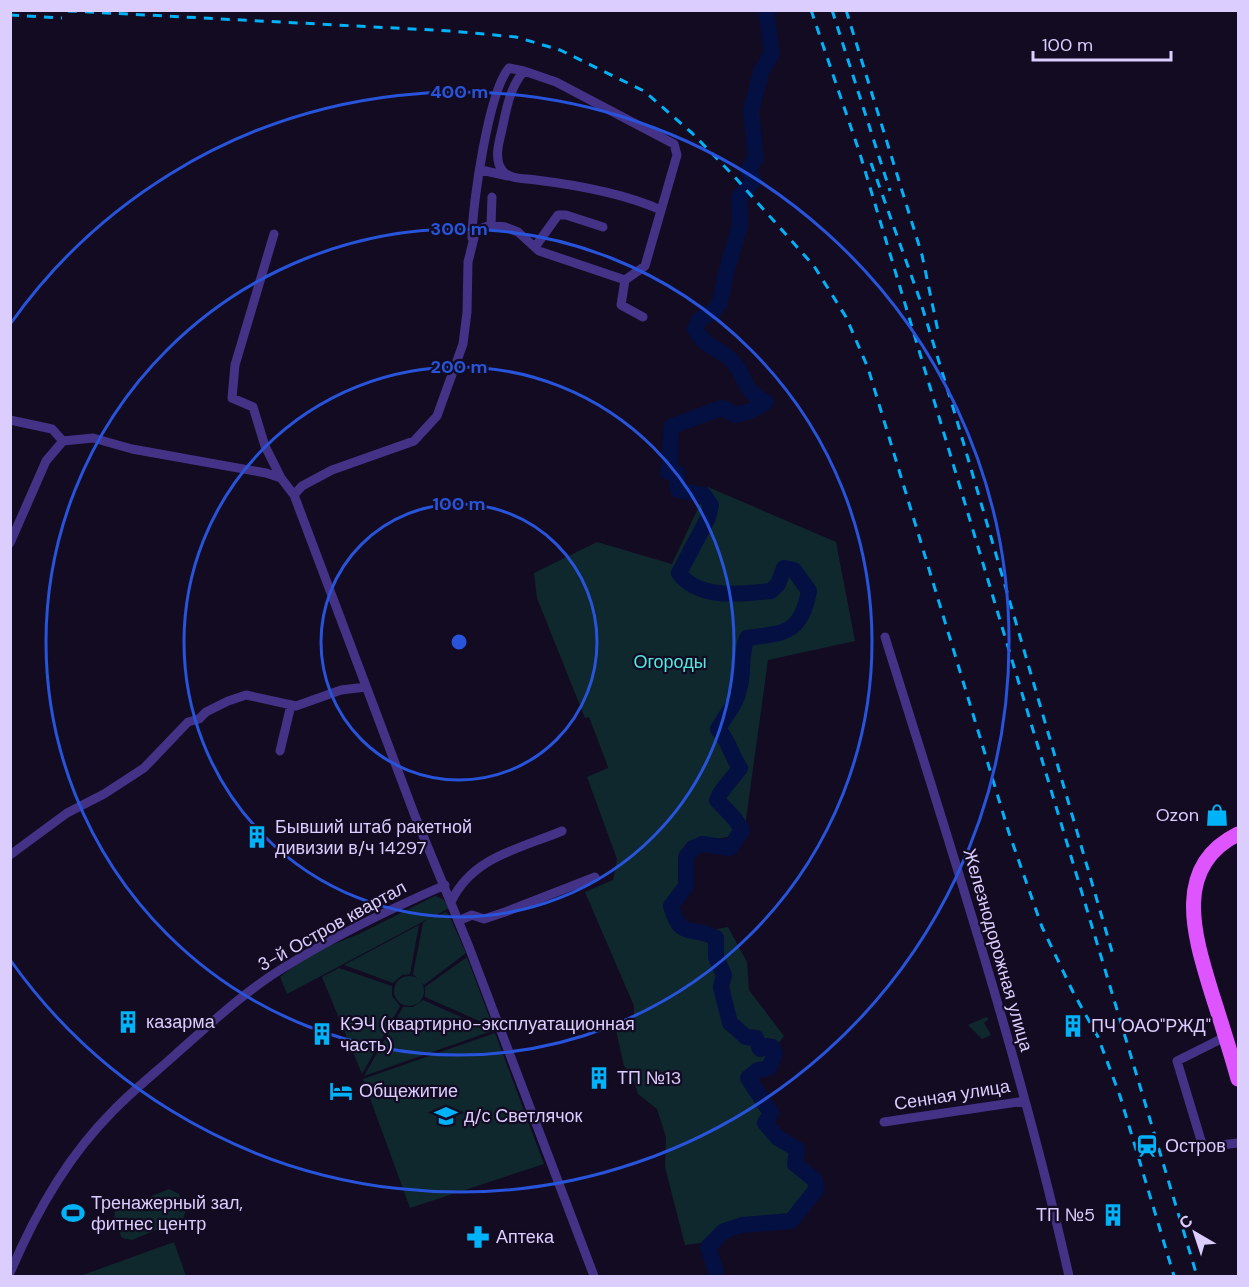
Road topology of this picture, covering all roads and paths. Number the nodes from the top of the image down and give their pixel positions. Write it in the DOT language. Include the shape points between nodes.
graph roads {
  1 [pos="524,71"];
  2 [pos="481,170"];
  3 [pos="508,176"];
  4 [pos="492,197"];
  5 [pos="661,210"];
  6 [pos="491,225"];
  7 [pos="603,227"];
  8 [pos="274,234"];
  9 [pos="471,243"];
  10 [pos="535,247"];
  11 [pos="625,280"];
  12 [pos="643,317"];
  13 [pos="10,420"];
  14 [pos="63,441"];
  15 [pos="281,478"];
  16 [pos="294,495"];
  17 [pos="10,543"];
  18 [pos="885,637"];
  19 [pos="366,687"];
  20 [pos="291,705"];
  21 [pos="280,751"];
  22 [pos="562,831"];
  23 [pos="1239,834"];
  24 [pos="10,855"];
  25 [pos="595,877"];
  26 [pos="445,885"];
  27 [pos="451,902"];
  28 [pos="459,921"];
  29 [pos="1226,1037"];
  30 [pos="1239,1078"];
  31 [pos="1025,1101"];
  32 [pos="884,1122"];
  33 [pos="1239,1143"];
  34 [pos="10,1273"];
  35 [pos="594,1276"];
  36 [pos="1068,1276"];
  1 -- 2 [label="street" via="509,68 503,74"];
  1 -- 3 [label="street" via="514,82 497,157"];
  1 -- 5 [label="street" via="556,82 674,144 677,154"];
  2 -- 3 [label="street"];
  2 -- 9 [label="street"];
  3 -- 5 [label="street" via="641,202"];
  4 -- 6 [label="street"];
  5 -- 11 [label="street" via="645,266"];
  6 -- 9 [label="street" via="476,230"];
  6 -- 10 [label="street" via="518,232"];
  7 -- 10 [label="street" via="558,215"];
  8 -- 15 [label="street" via="235,365 232,398 253,407 265,446"];
  9 -- 16 [label="street" via="463,344 437,416 414,441 332,470 302,486"];
  10 -- 11 [label="street"];
  11 -- 12 [label="street" via="621,305"];
  13 -- 14 [label="street" via="52,429"];
  14 -- 15 [label="street" via="93,438"];
  14 -- 17 [label="street" via="46,461"];
  15 -- 16 [label="street"];
  16 -- 19 [label="street"];
  18 -- 31 [label="street, Железнодорожная улица"];
  19 -- 20 [label="street"];
  19 -- 26 [label="street"];
  20 -- 21 [label="street"];
  20 -- 24 [label="street" via="246,694 206,712 179,730 144,768 67,813"];
  22 -- 27 [label="street" via="485,861 458,887"];
  23 -- 29 [label="main road" via="1204,862 1193,894 1203,964"];
  25 -- 28 [label="street" via="484,919 472,915"];
  26 -- 27 [label="street"];
  26 -- 34 [label="street, 3-й Остров квартал" via="282,969 232,1004 144,1082 111,1112 73,1158"];
  27 -- 28 [label="street"];
  28 -- 35 [label="street"];
  29 -- 30 [label="main road"];
  29 -- 33 [label="street" via="1177,1061 1203,1148"];
  31 -- 32 [label="street, Сенная улица"];
  31 -- 36 [label="street, Железнодорожная улица" via="1043,1160"];
}
